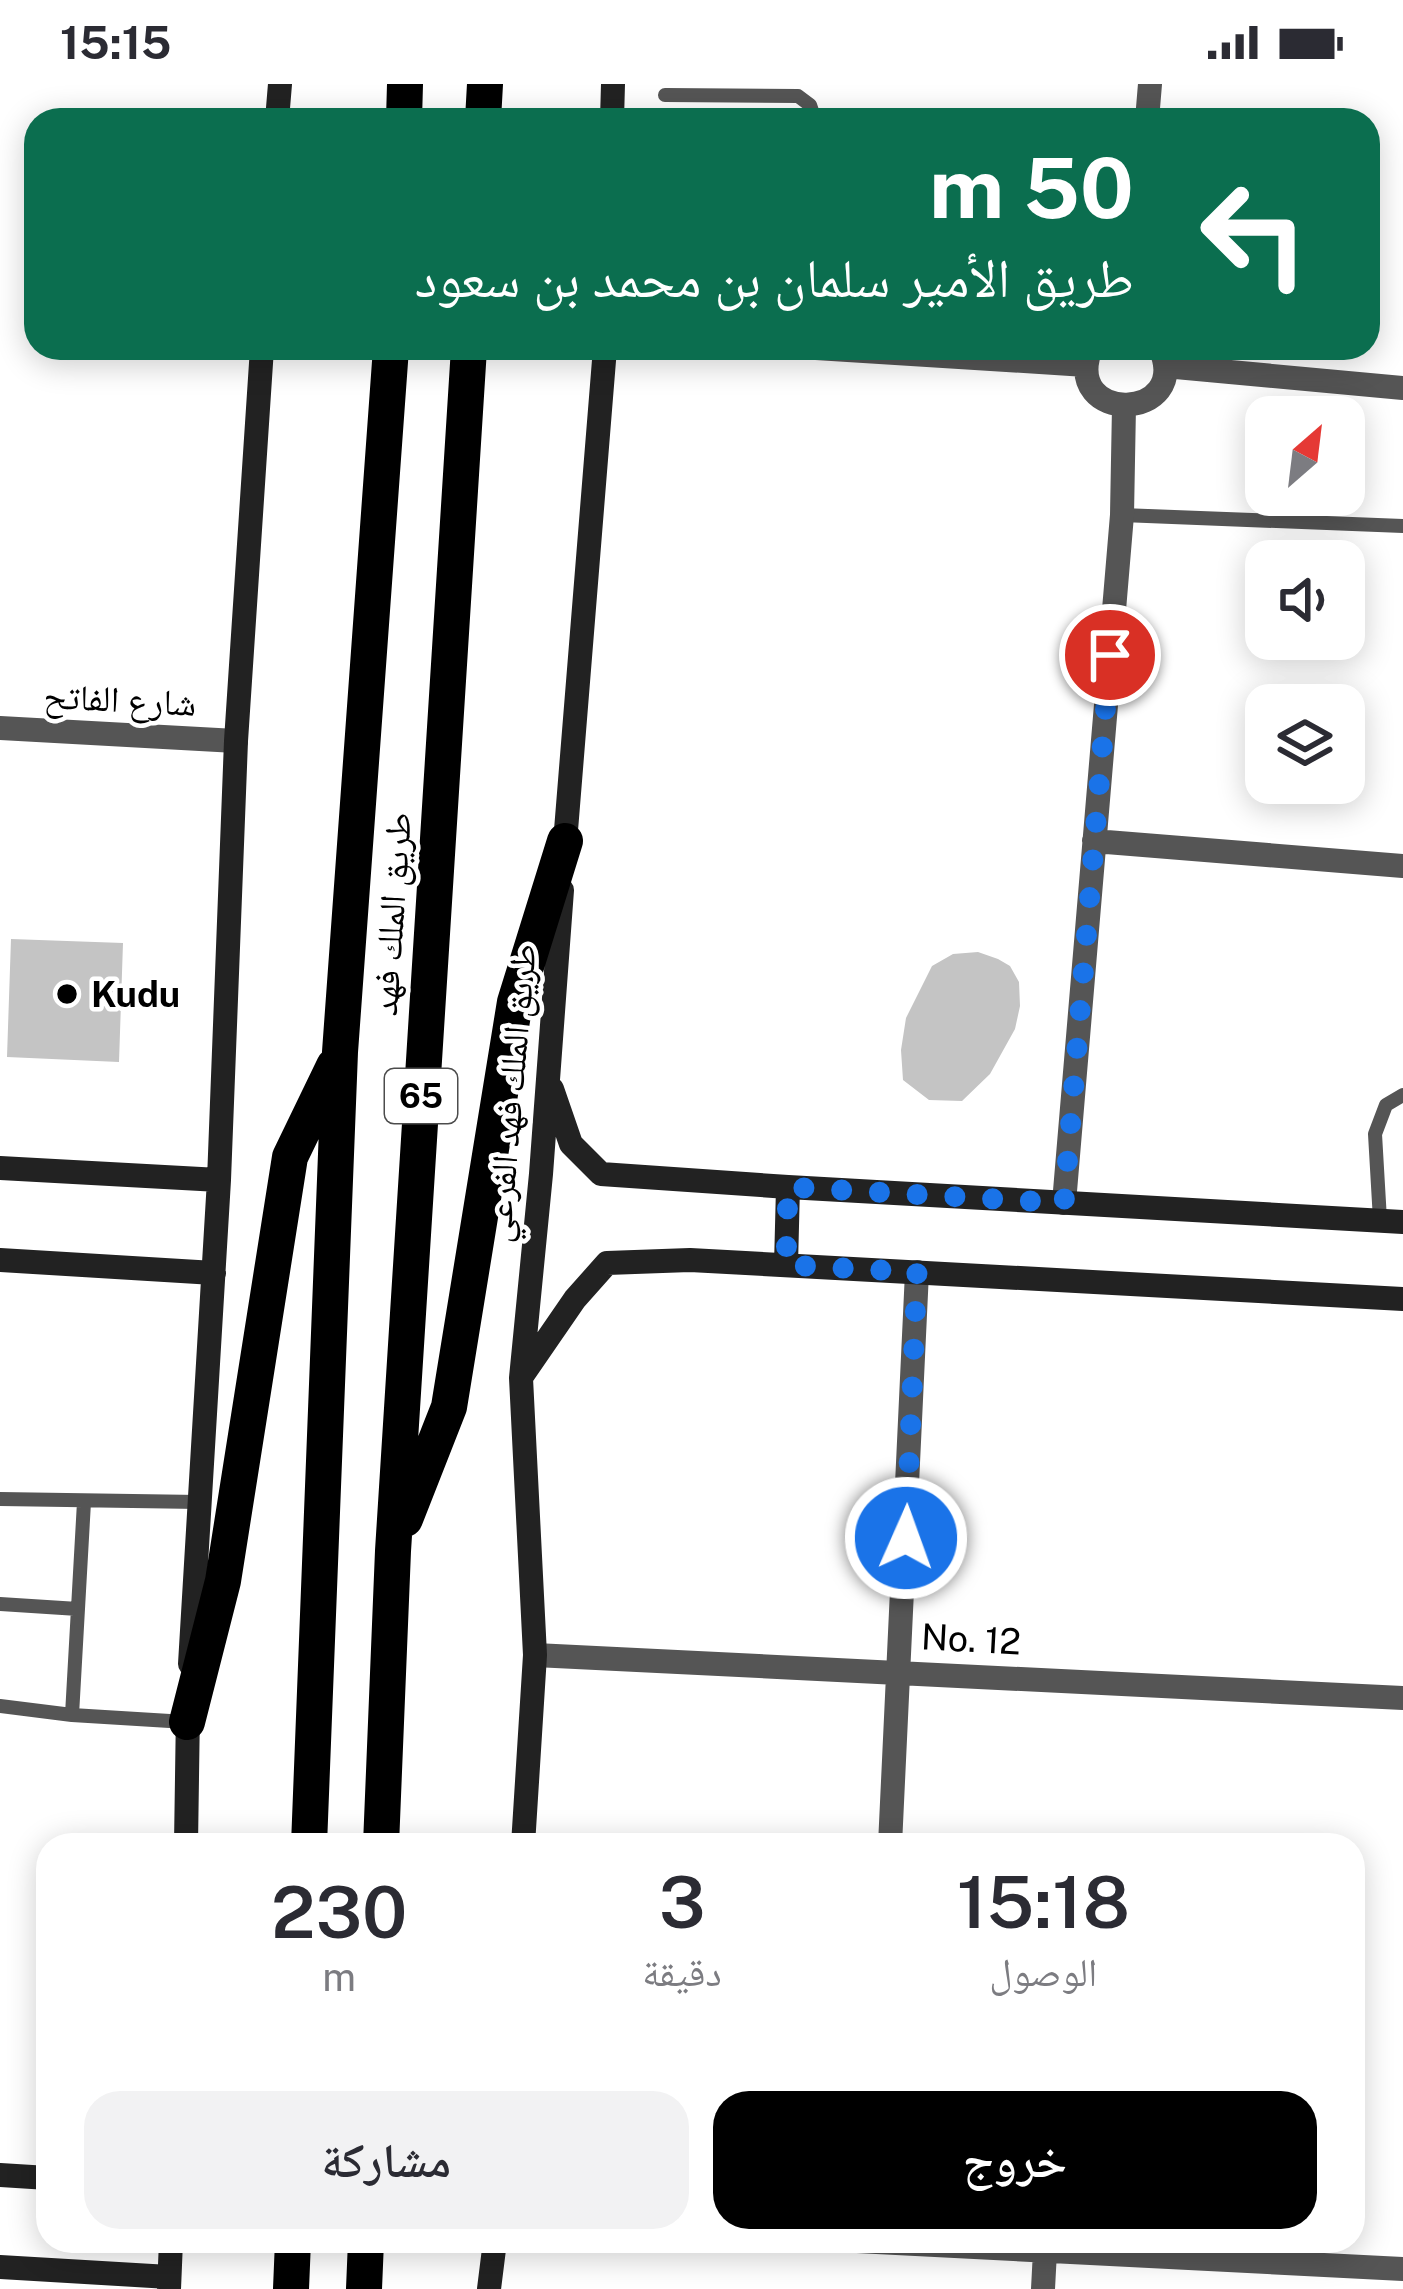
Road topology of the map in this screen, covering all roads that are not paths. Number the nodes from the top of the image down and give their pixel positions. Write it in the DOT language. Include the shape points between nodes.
graph roads {
  1 [pos="665,95"];
  2 [pos="811,108"];
  3 [pos="261,360"];
  4 [pos="390,360"];
  5 [pos="468,360"];
  6 [pos="604,360"];
  7 [pos="1089,360"];
  8 [pos="1163,360"];
  9 [pos="1186,360"];
  10 [pos="1403,388"];
  11 [pos="1124,406"];
  12 [pos="1121,515"];
  13 [pos="1403,526"];
  14 [pos="0,728"];
  15 [pos="236,741"];
  16 [pos="566,841"];
  17 [pos="1094,841"];
  18 [pos="1403,866"];
  19 [pos="340,1052"];
  20 [pos="548,1075"];
  21 [pos="1403,1094"];
  22 [pos="0,1168"];
  23 [pos="219,1180"];
  24 [pos="788,1187"];
  25 [pos="1064,1203"];
  26 [pos="1391,1221"];
  27 [pos="0,1260"];
  28 [pos="786,1265"];
  29 [pos="917,1272"];
  30 [pos="214,1273"];
  31 [pos="1403,1299"];
  32 [pos="520,1378"];
  33 [pos="0,1499"];
  34 [pos="84,1502"];
  35 [pos="199,1502"];
  36 [pos="393,1551"];
  37 [pos="0,1604"];
  38 [pos="78,1609"];
  39 [pos="536,1655"];
  40 [pos="900,1671"];
  41 [pos="1403,1698"];
  42 [pos="0,1706"];
  43 [pos="72,1715"];
  44 [pos="187,1722"];
  45 [pos="186,1833"];
  46 [pos="309,1833"];
  47 [pos="381,1833"];
  48 [pos="525,1833"];
  49 [pos="891,1833"];
  50 [pos="0,2175"];
  51 [pos="36,2177"];
  52 [pos="171,2253"];
  53 [pos="292,2253"];
  54 [pos="366,2253"];
  55 [pos="494,2253"];
  56 [pos="1045,2253"];
  57 [pos="1085,2253"];
  58 [pos="0,2267"];
  59 [pos="1403,2269"];
  60 [pos="169,2283"];
  61 [pos="291,2289"];
  62 [pos="364,2289"];
  63 [pos="489,2289"];
  64 [pos="1043,2289"];
  1 -- 2 [label="lane" via="798,96"];
  3 -- 15 [label="main road"];
  4 -- 19 [label="highway, طريق الملك فهد / 65"];
  5 -- 36 [label="highway, طريق الملك فهد / 65"];
  6 -- 16 [label="main road, طريق الملك فهد الفرعي"];
  7 -- 11 [label="street" via="1094,391"];
  8 -- 11 [label="street" via="1155,394"];
  9 -- 10 [label="street"];
  11 -- 12 [label="street"];
  12 -- 13 [label="lane"];
  12 -- 17 [label="street"];
  14 -- 15 [label="street, شارع الفاتح"];
  15 -- 23 [label="main road"];
  16 -- 20 [label="main road, طريق الملك فهد الفرعي"];
  16 -- 36 [label="highway" via="515,1003 448,1407"];
  17 -- 18 [label="street"];
  17 -- 25 [label="street"];
  19 -- 44 [label="highway" via="290,1157 223,1581"];
  19 -- 46 [label="highway, طريق الملك فهد / 65"];
  20 -- 24 [label="main road" via="572,1144 601,1174"];
  20 -- 32 [label="main road, طريق الملك فهد الفرعي"];
  21 -- 26 [label="lane" via="1386,1105 1375,1134"];
  22 -- 23 [label="main road"];
  23 -- 30 [label="main road"];
  24 -- 25 [label="main road"];
  24 -- 28 [label="main road"];
  25 -- 26 [label="main road"];
  27 -- 30 [label="main road"];
  28 -- 29 [label="main road"];
  28 -- 32 [label="main road" via="608,1263"];
  29 -- 31 [label="main road"];
  29 -- 40 [label="street"];
  30 -- 35 [label="main road"];
  32 -- 39 [label="main road, طريق الملك فهد الفرعي"];
  33 -- 34 [label="lane"];
  34 -- 35 [label="lane"];
  34 -- 38 [label="lane"];
  35 -- 44 [label="main road"];
  36 -- 47 [label="highway, طريق الملك فهد / 65"];
  37 -- 38 [label="lane"];
  38 -- 43 [label="lane"];
  39 -- 40 [label="street, No. 12"];
  39 -- 48 [label="main road, طريق الملك فهد الفرعي"];
  40 -- 41 [label="street, No. 12"];
  40 -- 49 [label="street"];
  42 -- 43 [label="lane"];
  43 -- 44 [label="lane"];
  44 -- 45 [label="main road"];
  50 -- 51 [label="main road"];
  52 -- 60 [label="main road"];
  53 -- 61 [label="highway"];
  54 -- 62 [label="highway"];
  55 -- 63 [label="main road"];
  56 -- 64 [label="street"];
  57 -- 59 [label="street"];
  58 -- 60 [label="main road"];
}
